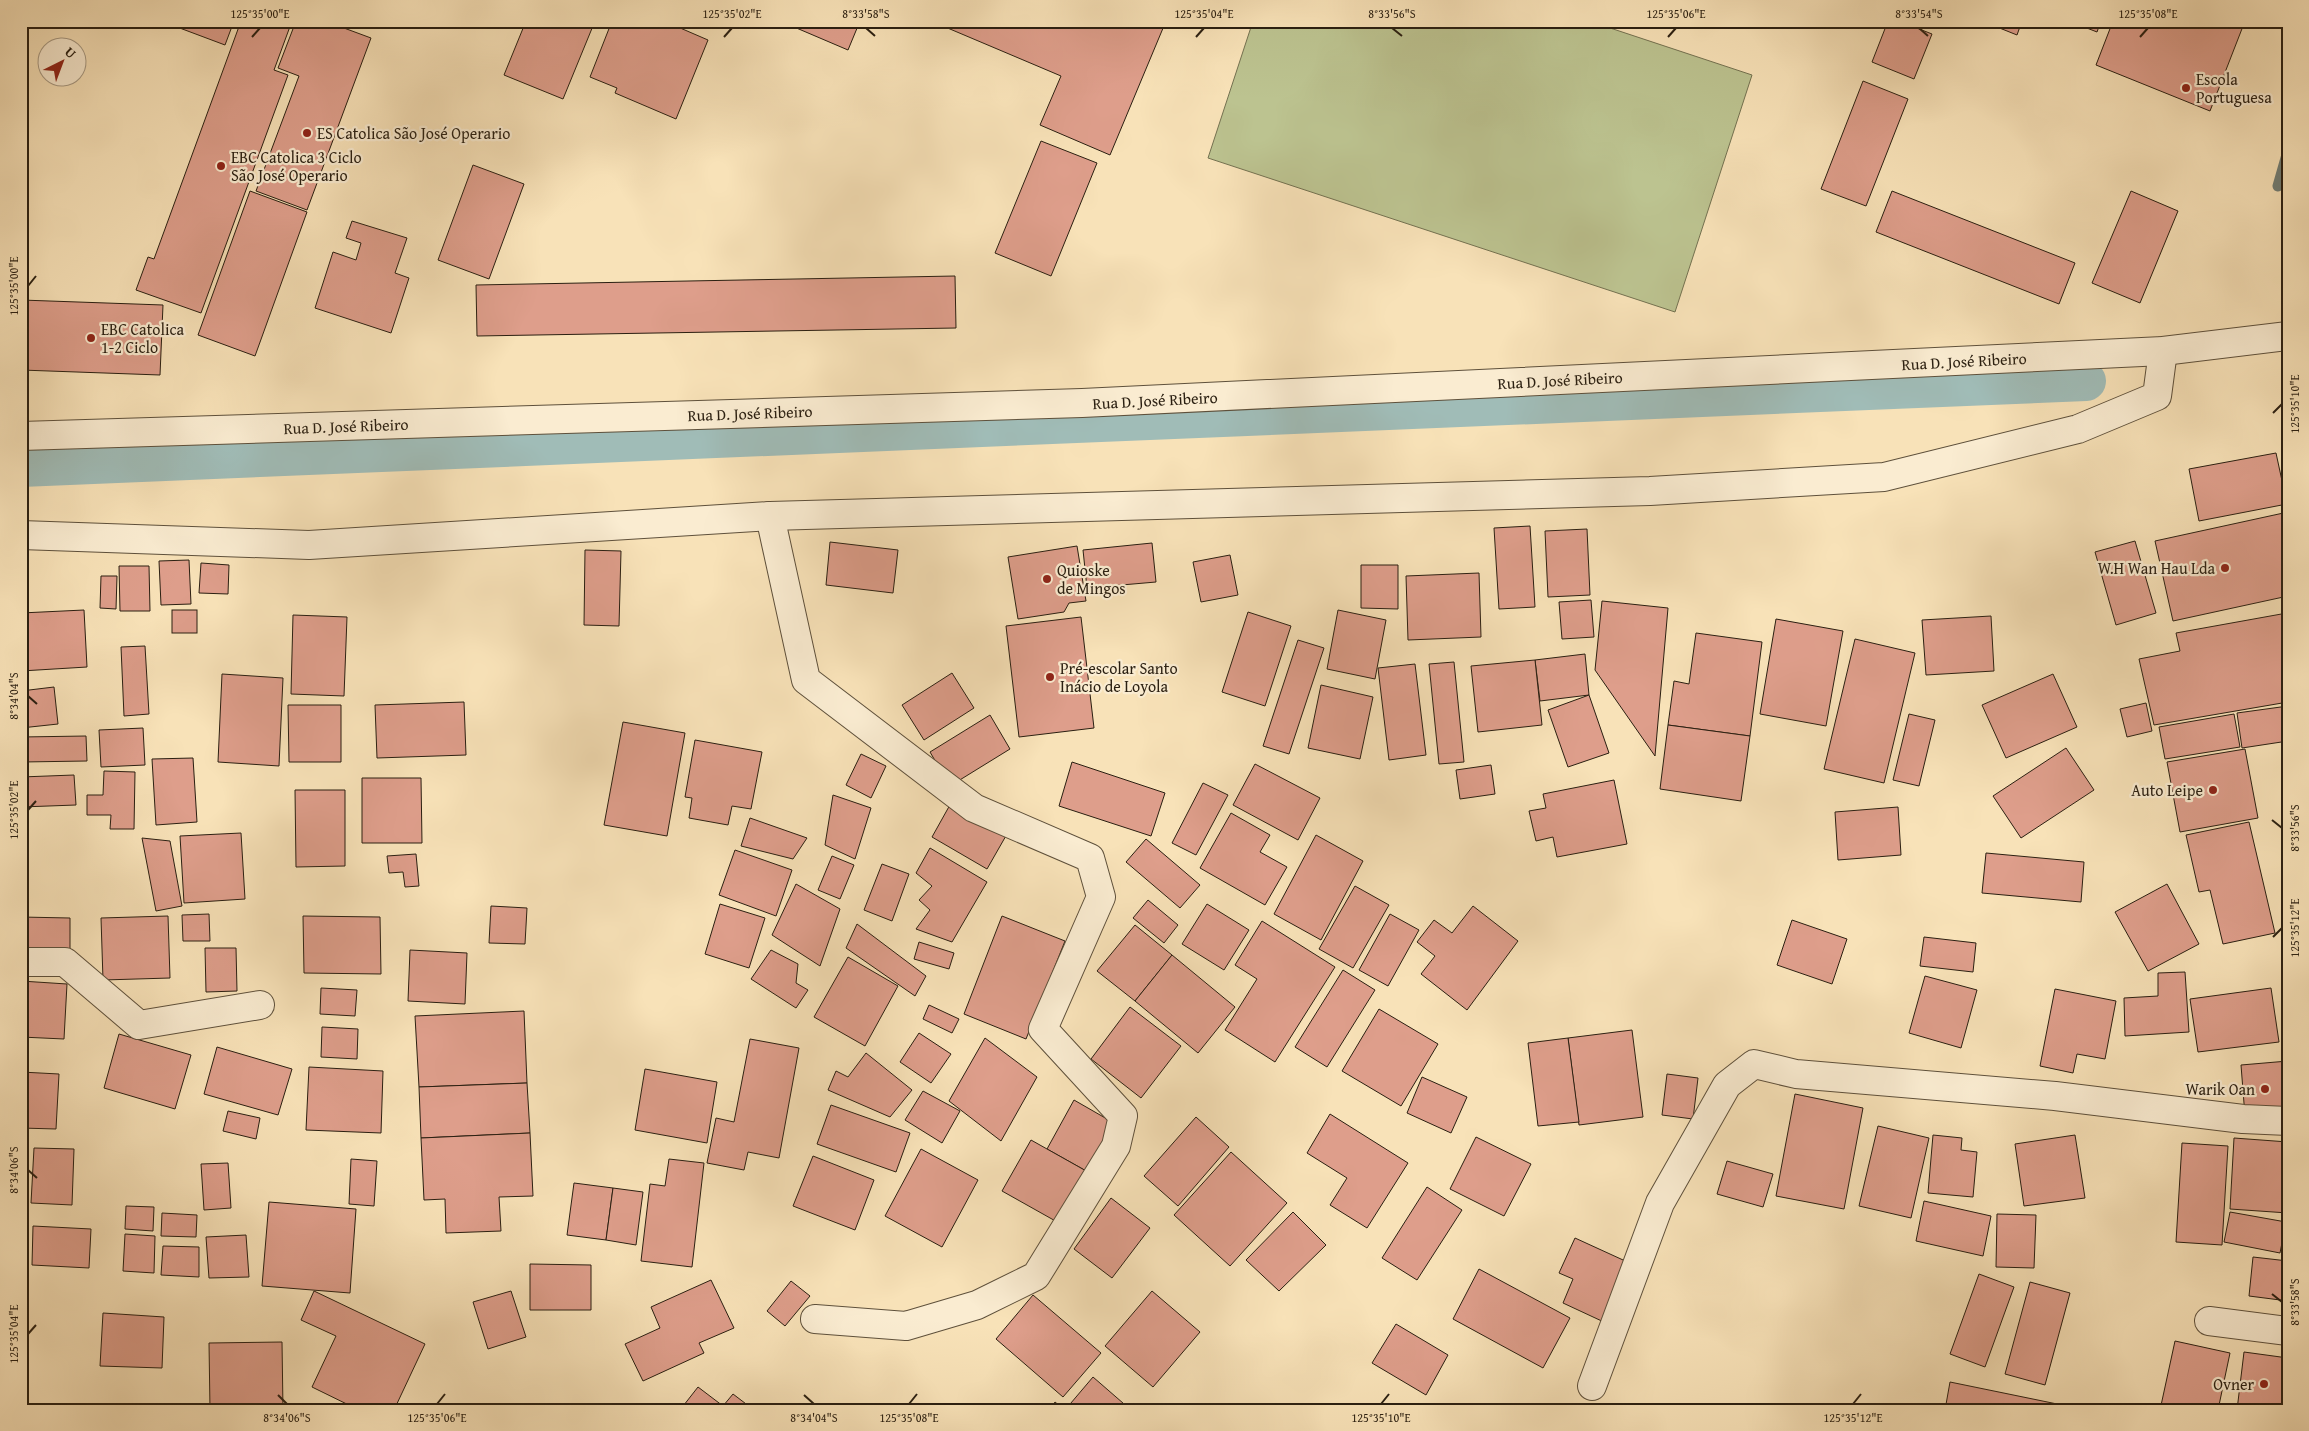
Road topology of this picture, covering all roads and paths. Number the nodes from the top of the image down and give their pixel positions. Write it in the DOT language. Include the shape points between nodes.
graph roads {
  1 [pos="2288,336"];
  2 [pos="2163,351"];
  3 [pos="21,436"];
  4 [pos="770,516"];
  5 [pos="21,535"];
  6 [pos="21,962"];
  7 [pos="260,1005"];
  8 [pos="2288,1121"];
  9 [pos="815,1319"];
  10 [pos="2209,1321"];
  11 [pos="2288,1331"];
  12 [pos="1592,1386"];
  1 -- 2 [label="street, Rua D. José Ribeiro"];
  2 -- 3 [label="street, Rua D. José Ribeiro" via="1082,403"];
  2 -- 4 [label="street" via="2157,396 2078,429 1884,477 1650,491"];
  4 -- 5 [label="street" via="309,544"];
  4 -- 9 [label="street" via="806,680 974,808 1090,858 1101,897 1043,1029 1123,1116 1116,1146 1036,1276 978,1305 906,1326"];
  6 -- 7 [label="street" via="65,962 139,1025"];
  8 -- 12 [label="street" via="2243,1119 2055,1096 1796,1074 1754,1064 1727,1086 1660,1203"];
  10 -- 11 [label="street"];
}
